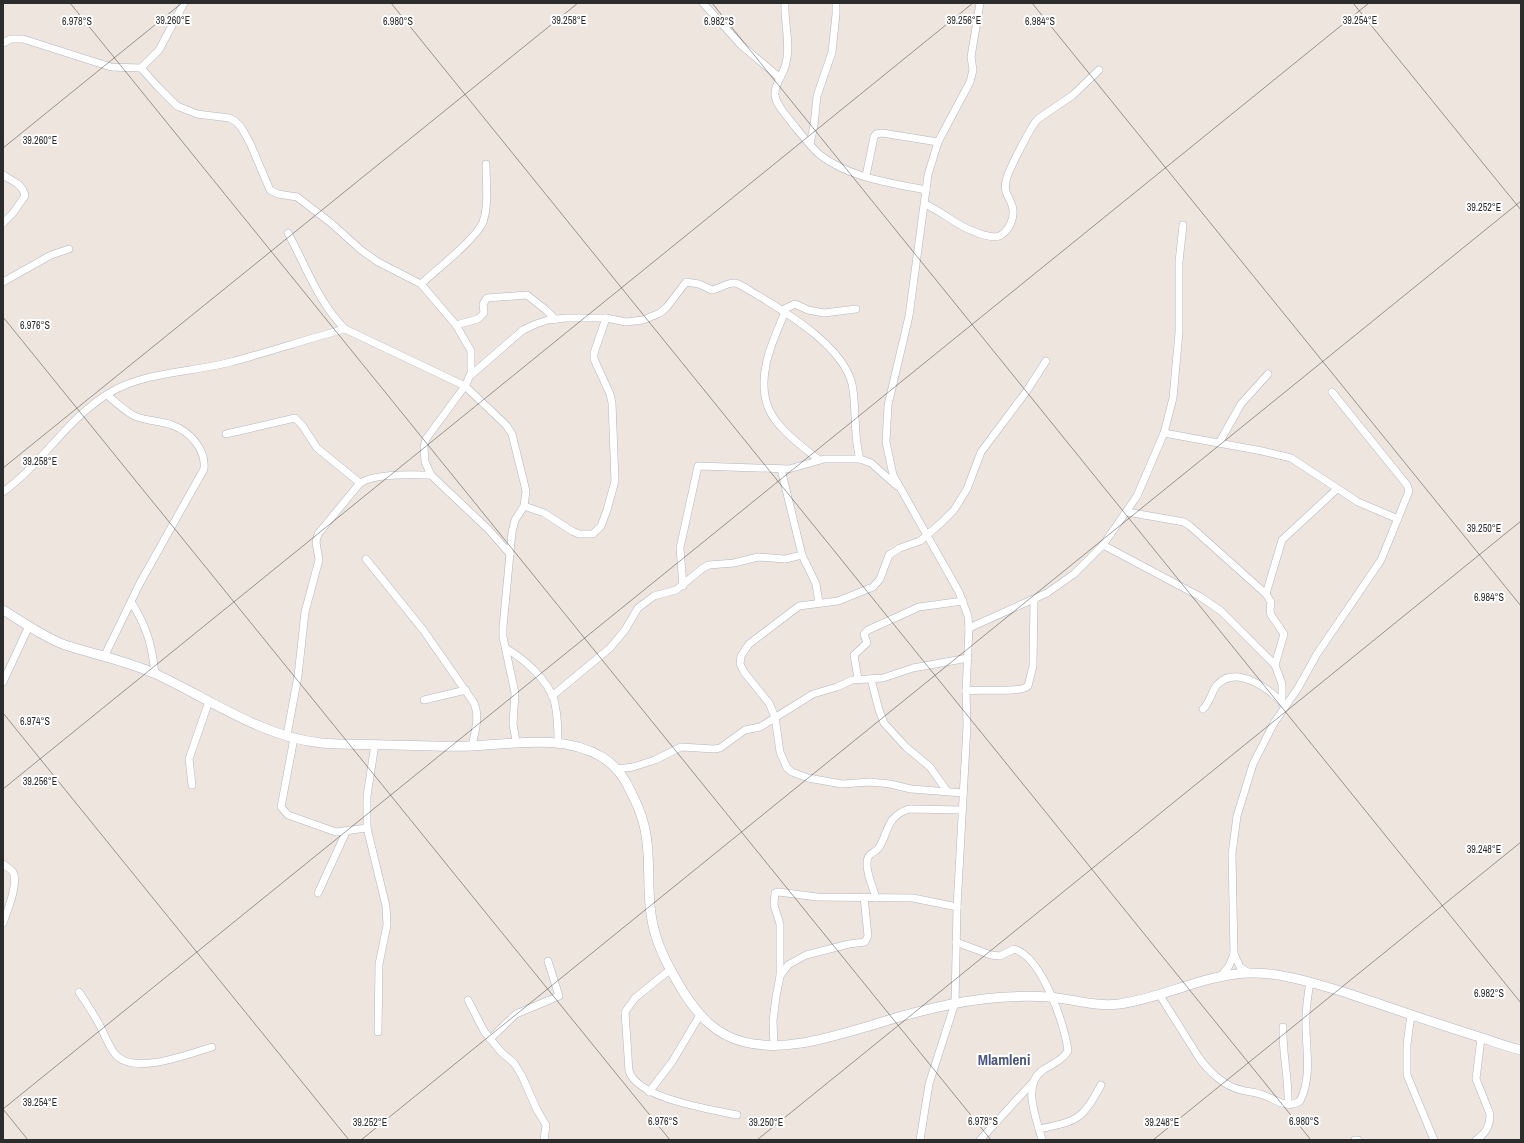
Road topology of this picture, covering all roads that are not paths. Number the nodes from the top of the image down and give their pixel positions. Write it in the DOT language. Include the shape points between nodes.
graph roads {
  1 [pos="184,3"];
  2 [pos="703,3"];
  3 [pos="785,3"];
  4 [pos="836,3"];
  5 [pos="980,3"];
  6 [pos="3,43"];
  7 [pos="141,68"];
  8 [pos="1099,70"];
  9 [pos="780,78"];
  10 [pos="938,142"];
  11 [pos="810,144"];
  12 [pos="486,164"];
  13 [pos="3,175"];
  14 [pos="866,176"];
  15 [pos="926,190"];
  16 [pos="925,204"];
  17 [pos="3,223"];
  18 [pos="1183,225"];
  19 [pos="288,233"];
  20 [pos="68,249"];
  21 [pos="3,282"];
  22 [pos="421,284"];
  23 [pos="856,309"];
  24 [pos="784,311"];
  25 [pos="606,318"];
  26 [pos="555,319"];
  27 [pos="456,325"];
  28 [pos="345,329"];
  29 [pos="1046,361"];
  30 [pos="1268,374"];
  31 [pos="468,378"];
  32 [pos="465,386"];
  33 [pos="1332,392"];
  34 [pos="107,394"];
  35 [pos="1164,433"];
  36 [pos="226,434"];
  37 [pos="1219,443"];
  38 [pos="819,460"];
  39 [pos="860,460"];
  40 [pos="781,469"];
  41 [pos="431,475"];
  42 [pos="360,483"];
  43 [pos="899,487"];
  44 [pos="1337,489"];
  45 [pos="3,492"];
  46 [pos="524,506"];
  47 [pos="1127,512"];
  48 [pos="1398,519"];
  49 [pos="928,534"];
  50 [pos="1102,545"];
  51 [pos="510,554"];
  52 [pos="802,555"];
  53 [pos="366,559"];
  54 [pos="684,586"];
  55 [pos="1266,594"];
  56 [pos="1034,599"];
  57 [pos="963,601"];
  58 [pos="132,603"];
  59 [pos="819,603"];
  60 [pos="3,610"];
  61 [pos="29,626"];
  62 [pos="969,628"];
  63 [pos="507,649"];
  64 [pos="104,655"];
  65 [pos="968,658"];
  66 [pos="1275,665"];
  67 [pos="155,674"];
  68 [pos="858,679"];
  69 [pos="871,679"];
  70 [pos="3,682"];
  71 [pos="466,690"];
  72 [pos="966,691"];
  73 [pos="552,696"];
  74 [pos="424,700"];
  75 [pos="210,701"];
  76 [pos="1284,705"];
  77 [pos="1203,709"];
  78 [pos="775,717"];
  79 [pos="291,737"];
  80 [pos="516,741"];
  81 [pos="558,743"];
  82 [pos="376,744"];
  83 [pos="472,746"];
  84 [pos="617,769"];
  85 [pos="192,785"];
  86 [pos="947,791"];
  87 [pos="963,793"];
  88 [pos="962,810"];
  89 [pos="367,828"];
  90 [pos="346,832"];
  91 [pos="3,864"];
  92 [pos="318,893"];
  93 [pos="864,897"];
  94 [pos="876,898"];
  95 [pos="957,907"];
  96 [pos="3,923"];
  97 [pos="956,942"];
  98 [pos="1234,954"];
  99 [pos="548,961"];
  100 [pos="671,969"];
  101 [pos="1248,973"];
  102 [pos="780,976"];
  103 [pos="1220,977"];
  104 [pos="1310,982"];
  105 [pos="79,992"];
  106 [pos="1159,994"];
  107 [pos="1051,997"];
  108 [pos="468,1000"];
  109 [pos="955,1003"];
  110 [pos="700,1015"];
  111 [pos="1411,1015"];
  112 [pos="1283,1027"];
  113 [pos="378,1032"];
  114 [pos="1481,1038"];
  115 [pos="490,1039"];
  116 [pos="774,1046"];
  117 [pos="212,1047"];
  118 [pos="1521,1050"];
  119 [pos="1033,1082"];
  120 [pos="1101,1085"];
  121 [pos="649,1092"];
  122 [pos="1288,1104"];
  123 [pos="737,1115"];
  124 [pos="1039,1129"];
  125 [pos="544,1140"];
  126 [pos="920,1140"];
  127 [pos="980,1140"];
  128 [pos="1042,1140"];
  129 [pos="1355,1140"];
  130 [pos="1358,1140"];
  131 [pos="1434,1140"];
  132 [pos="1476,1140"];
  1 -- 7 [label="street" via="159,50"];
  2 -- 9 [label="street" via="741,45"];
  3 -- 9 [label="street" via="788,54"];
  4 -- 11 [label="street" via="832,52 817,96"];
  5 -- 10 [label="street" via="971,57 973,70 970,82"];
  6 -- 7 [label="street" via="11,39 23,39 111,66"];
  7 -- 22 [label="street" via="177,106 197,114 236,121 247,137 273,192 297,197 378,262"];
  8 -- 16 [label="street" via="1083,88 1032,125 1005,182 1006,196 1013,210 1010,224 1001,234 995,237 971,231 941,211"];
  9 -- 11 [label="street" via="775,95 777,102"];
  10 -- 14 [label="street" via="882,132 876,134"];
  10 -- 15 [label="street"];
  11 -- 14 [label="street" via="830,162"];
  12 -- 22 [label="street" via="486,210 482,223 468,241"];
  13 -- 17 [label="street" via="19,184 25,196"];
  14 -- 15 [label="street"];
  15 -- 16 [label="street"];
  16 -- 43 [label="street" via="909,316 888,405 886,442 893,475"];
  18 -- 35 [label="street" via="1179,262 1179,332 1173,398"];
  19 -- 28 [label="street" via="325,305"];
  20 -- 21 [label="street" via="51,255"];
  22 -- 27 [label="street"];
  23 -- 24 [label="street" via="824,313 808,310 796,304"];
  24 -- 25 [label="street" via="736,284 726,284 712,290 686,282 672,302 660,313 626,322"];
  24 -- 38 [label="street" via="769,353 765,376 768,408 789,434"];
  24 -- 39 [label="street" via="812,331 847,372 852,384 855,434"];
  25 -- 26 [label="street"];
  25 -- 46 [label="street" via="596,344 594,359 612,403 615,481 601,526 593,534 579,534 544,513"];
  26 -- 27 [label="street" via="529,296 518,294 487,298 483,304 484,313 480,318"];
  26 -- 31 [label="street" via="523,330"];
  27 -- 31 [label="street" via="471,351 472,368"];
  28 -- 32 [label="street"];
  28 -- 34 [label="street" via="231,362 138,381"];
  29 -- 49 [label="street" via="981,452 974,473 960,500"];
  30 -- 37 [label="street" via="1242,404"];
  31 -- 32 [label="street"];
  32 -- 41 [label="street" via="426,439 425,462"];
  32 -- 46 [label="street" via="509,430 526,484"];
  33 -- 48 [label="street" via="1409,487"];
  34 -- 45 [label="street" via="70,425 26,474"];
  34 -- 58 [label="street" via="135,416 173,426 184,432 202,451 204,462 204,469 140,583"];
  35 -- 37 [label="street"];
  35 -- 47 [label="street" via="1137,496"];
  36 -- 42 [label="street" via="295,418 317,448"];
  37 -- 44 [label="street" via="1291,458"];
  38 -- 39 [label="street"];
  38 -- 40 [label="street"];
  39 -- 43 [label="street" via="871,463"];
  40 -- 52 [label="street"];
  40 -- 54 [label="street" via="698,466 680,548"];
  41 -- 42 [label="street" via="373,478"];
  41 -- 51 [label="street" via="489,530"];
  42 -- 79 [label="street" via="318,534 316,542 320,560 305,612"];
  43 -- 49 [label="street"];
  44 -- 48 [label="street" via="1363,505"];
  44 -- 55 [label="street" via="1282,540"];
  46 -- 51 [label="street" via="515,520"];
  47 -- 50 [label="street"];
  47 -- 55 [label="street" via="1184,522"];
  48 -- 76 [label="street" via="1391,540 1377,567 1333,629 1298,688"];
  49 -- 57 [label="street"];
  49 -- 59 [label="street" via="920,541 889,555 880,579 873,587 838,601"];
  50 -- 56 [label="street" via="1059,586"];
  50 -- 66 [label="street" via="1209,602"];
  51 -- 63 [label="street" via="503,627"];
  52 -- 54 [label="street" via="785,559 758,557 734,563 709,565"];
  52 -- 59 [label="street" via="816,584"];
  53 -- 71 [label="street" via="424,631"];
  54 -- 73 [label="street" via="654,596 643,603 610,648"];
  55 -- 66 [label="street" via="1271,602 1271,615 1284,634"];
  56 -- 62 [label="street"];
  56 -- 72 [label="street" via="1033,666 1028,686 1022,689"];
  57 -- 62 [label="street"];
  57 -- 68 [label="street" via="919,607 868,630 864,634 867,644 854,655"];
  58 -- 64 [label="street"];
  58 -- 67 [label="street" via="144,622 150,639"];
  59 -- 78 [label="street" via="799,606 749,644 741,656 740,664 744,672 766,697"];
  60 -- 61 [label="main road"];
  61 -- 64 [label="main road" via="62,644"];
  61 -- 70 [label="street"];
  62 -- 65 [label="street"];
  63 -- 73 [label="street" via="538,675"];
  63 -- 80 [label="street" via="515,693 513,724"];
  64 -- 67 [label="main road"];
  65 -- 69 [label="street" via="930,664 895,675"];
  65 -- 72 [label="street"];
  66 -- 76 [label="street" via="1282,684"];
  67 -- 75 [label="main road"];
  68 -- 69 [label="street"];
  68 -- 78 [label="street" via="813,694"];
  69 -- 86 [label="street" via="884,722 902,744 930,767"];
  71 -- 74 [label="street"];
  71 -- 83 [label="street" via="476,709"];
  72 -- 87 [label="street" via="967,726"];
  73 -- 81 [label="street"];
  75 -- 79 [label="main road" via="242,718"];
  75 -- 85 [label="street" via="189,759"];
  76 -- 77 [label="street" via="1252,681 1232,677 1218,684 1212,698"];
  76 -- 98 [label="street" via="1256,758 1237,816 1232,854"];
  78 -- 84 [label="street" via="760,727 744,730 720,748 681,747 655,760"];
  78 -- 86 [label="street" via="780,752 787,768 792,772 808,778 842,784 870,782 911,789"];
  79 -- 82 [label="main road" via="322,743"];
  79 -- 90 [label="street" via="282,810 288,815 336,832"];
  80 -- 81 [label="main road"];
  80 -- 83 [label="main road"];
  81 -- 84 [label="main road" via="587,750"];
  82 -- 83 [label="main road"];
  82 -- 89 [label="street" via="367,796"];
  84 -- 100 [label="main road" via="627,783 642,817 653,928"];
  86 -- 87 [label="street"];
  87 -- 88 [label="street"];
  88 -- 94 [label="street" via="908,809 891,822 881,846 870,854 867,863"];
  88 -- 95 [label="street"];
  89 -- 90 [label="street"];
  89 -- 113 [label="street" via="387,919 379,964"];
  90 -- 92 [label="street"];
  91 -- 96 [label="street" via="13,871 14,876 12,896"];
  93 -- 94 [label="street"];
  93 -- 102 [label="street" via="868,936 865,942 806,955 790,963"];
  93 -- 102 [label="street" via="817,897 775,893 774,905 780,924"];
  94 -- 95 [label="street" via="913,898"];
  95 -- 97 [label="street"];
  97 -- 107 [label="street" via="991,955 1000,956 1014,949 1020,951 1038,969"];
  97 -- 109 [label="street"];
  98 -- 101 [label="street" via="1240,967"];
  98 -- 103 [label="street"];
  99 -- 115 [label="street" via="559,996 516,1014"];
  100 -- 110 [label="main road"];
  100 -- 121 [label="street" via="635,998 625,1012 629,1072 631,1078"];
  101 -- 103 [label="main road"];
  101 -- 104 [label="main road"];
  102 -- 116 [label="street" via="773,1021"];
  103 -- 106 [label="main road"];
  104 -- 111 [label="main road"];
  104 -- 122 [label="street" via="1306,1019 1306,1078 1300,1101"];
  105 -- 117 [label="street" via="115,1054 124,1060 135,1064 148,1063"];
  106 -- 107 [label="main road" via="1134,1001 1103,1005"];
  106 -- 122 [label="street" via="1204,1066 1236,1089 1265,1095 1277,1102"];
  107 -- 109 [label="main road" via="1016,996"];
  107 -- 119 [label="street" via="1068,1051 1061,1059 1036,1075"];
  108 -- 115 [label="street"];
  109 -- 116 [label="main road" via="833,1037"];
  109 -- 126 [label="street" via="929,1084"];
  110 -- 116 [label="main road" via="721,1034 741,1042"];
  110 -- 121 [label="street" via="672,1062"];
  111 -- 114 [label="main road"];
  111 -- 131 [label="street" via="1407,1044 1407,1075"];
  112 -- 122 [label="street"];
  114 -- 118 [label="main road"];
  114 -- 132 [label="street" via="1476,1079 1490,1120 1487,1131"];
  115 -- 125 [label="street" via="514,1063 522,1076 546,1125"];
  119 -- 124 [label="street" via="1032,1099"];
  119 -- 127 [label="street"];
  120 -- 124 [label="street" via="1082,1116 1071,1122"];
  121 -- 123 [label="street"];
  124 -- 128 [label="street"];
  129 -- 130 [label="street"];
}
